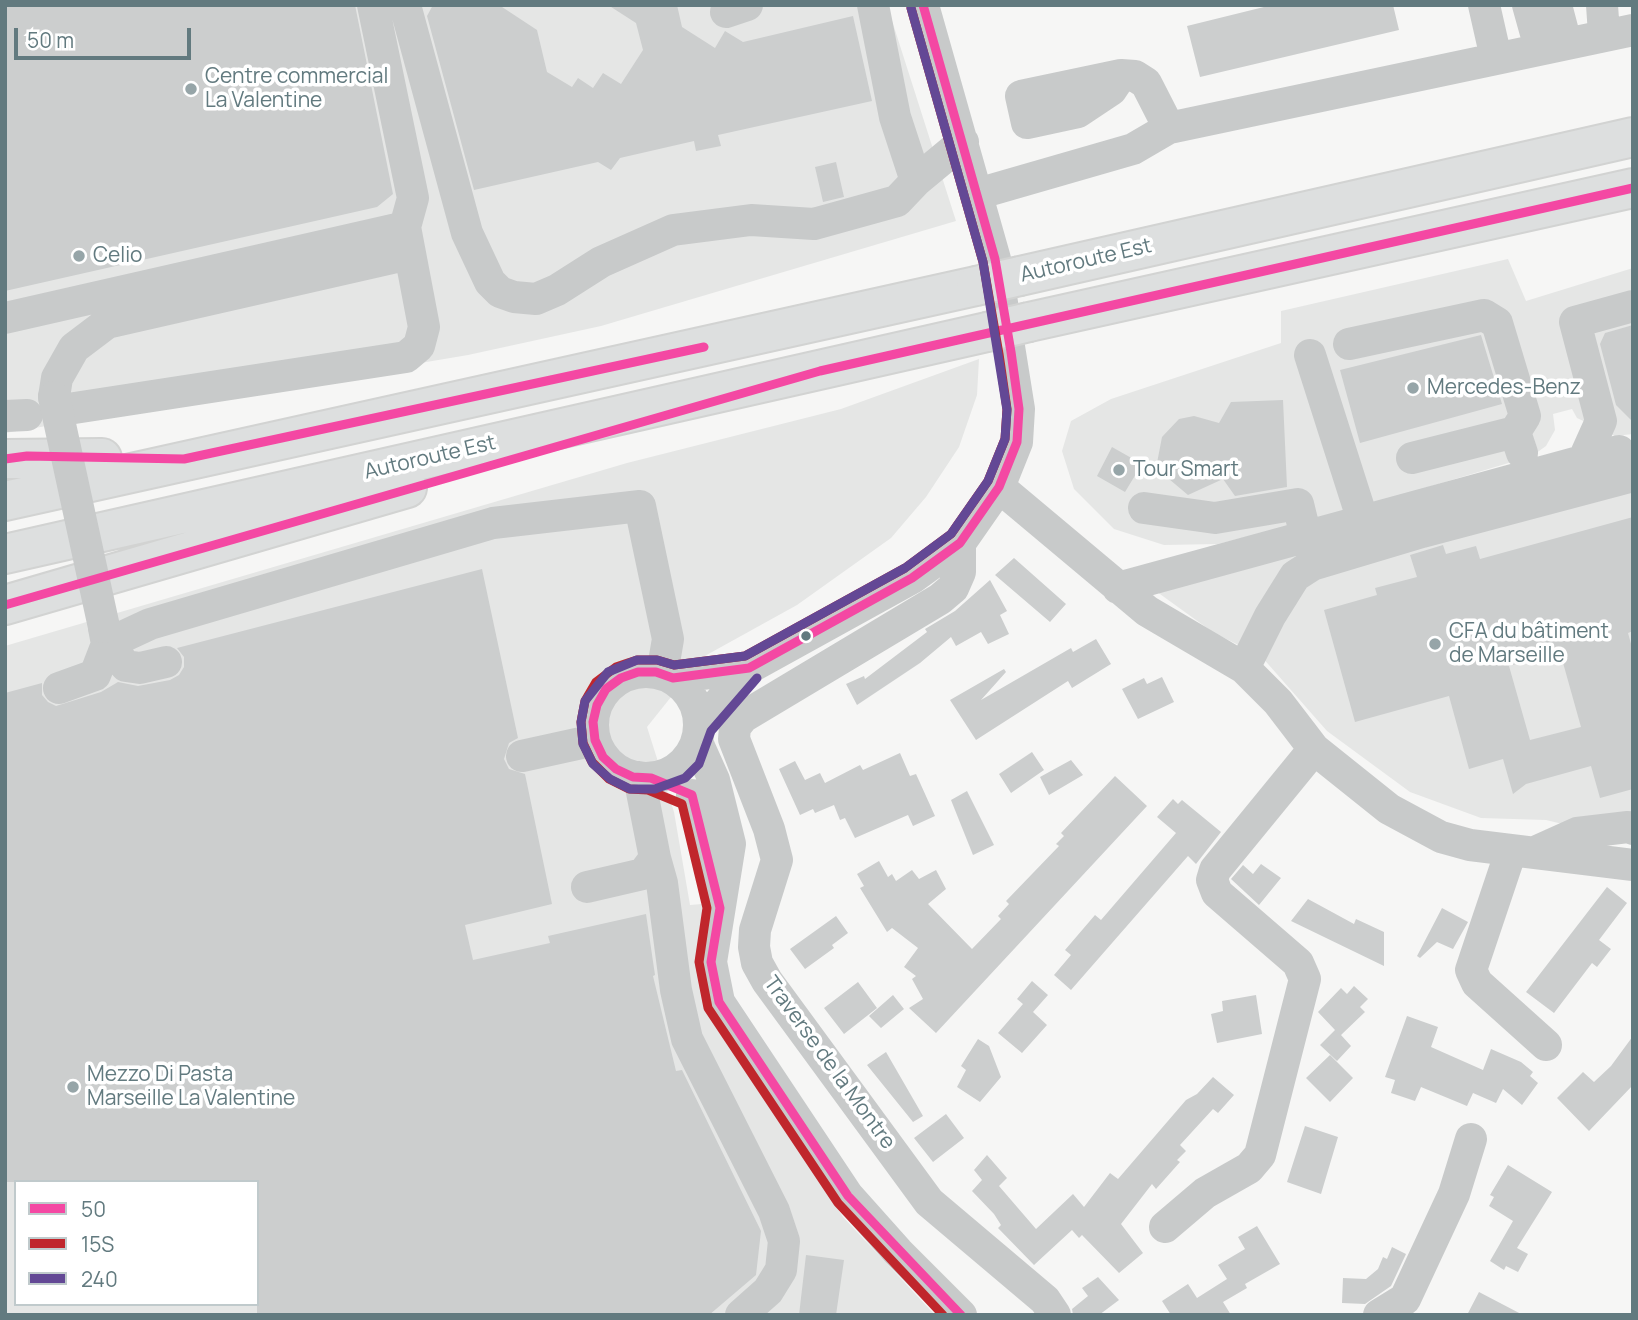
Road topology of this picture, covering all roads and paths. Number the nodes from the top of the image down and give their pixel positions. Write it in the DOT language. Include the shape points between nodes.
graph roads {
  1 [pos="373,5"];
  2 [pos="405,5"];
  3 [pos="873,5"];
  4 [pos="923,5"];
  5 [pos="1484,5"];
  6 [pos="1528,5"];
  7 [pos="1556,5"];
  8 [pos="1613,23"];
  9 [pos="1553,46"];
  10 [pos="1496,58"];
  11 [pos="1121,75"];
  12 [pos="1169,128"];
  13 [pos="1633,137"];
  14 [pos="963,142"];
  15 [pos="916,181"];
  16 [pos="1633,188"];
  17 [pos="977,194"];
  18 [pos="407,241"];
  19 [pos="1633,306"];
  20 [pos="5,318"];
  21 [pos="1349,344"];
  22 [pos="1310,355"];
  23 [pos="820,371"];
  24 [pos="61,403"];
  25 [pos="1515,432"];
  26 [pos="1412,458"];
  27 [pos="5,459"];
  28 [pos="184,459"];
  29 [pos="1583,461"];
  30 [pos="1626,463"];
  31 [pos="1528,475"];
  32 [pos="999,487"];
  33 [pos="5,500"];
  34 [pos="1144,508"];
  35 [pos="1363,521"];
  36 [pos="1306,537"];
  37 [pos="960,543"];
  38 [pos="5,554"];
  39 [pos="1118,588"];
  40 [pos="5,605"];
  41 [pos="106,636"];
  42 [pos="166,662"];
  43 [pos="749,668"];
  44 [pos="1244,668"];
  45 [pos="668,676"];
  46 [pos="59,688"];
  47 [pos="698,734"];
  48 [pos="595,740"];
  49 [pos="1314,749"];
  50 [pos="522,756"];
  51 [pos="645,778"];
  52 [pos="692,795"];
  53 [pos="728,827"];
  54 [pos="1633,829"];
  55 [pos="1524,851"];
  56 [pos="655,858"];
  57 [pos="1632,864"];
  58 [pos="587,887"];
  59 [pos="720,908"];
  60 [pos="1546,1045"];
  61 [pos="1471,1139"];
  62 [pos="1165,1227"];
  63 [pos="741,1315"];
  64 [pos="961,1315"];
  65 [pos="1055,1315"];
  66 [pos="1379,1315"];
  1 -- 18 [label="street" via="413,198"];
  2 -- 15 [label="street" via="467,233 490,282 500,292 536,299 601,262 673,230 751,220 814,224 897,201"];
  3 -- 15 [label="street" via="895,117"];
  4 -- 14 [label="street"];
  5 -- 10 [label="street"];
  6 -- 9 [label="street"];
  7 -- 9 [label="street"];
  8 -- 9 [label="street"];
  9 -- 10 [label="street"];
  10 -- 12 [label="street"];
  11 -- 12 [label="street" via="1146,83"];
  12 -- 17 [label="street" via="1133,149"];
  13 -- 28 [label="highway, Autoroute Est, bridge"];
  14 -- 15 [label="street"];
  14 -- 17 [label="street"];
  16 -- 23 [label="highway, Autoroute Est, bridge"];
  17 -- 32 [label="street" via="995,260 1019,409 1017,442"];
  18 -- 20 [label="street"];
  18 -- 24 [label="street" via="107,323 74,348 57,378"];
  18 -- 24 [label="street" via="424,327 419,346 406,357"];
  19 -- 29 [label="street" via="1575,322 1601,421"];
  21 -- 25 [label="street" via="1483,314 1497,323 1525,416"];
  22 -- 35 [label="street"];
  23 -- 38 [label="highway, Autoroute Est"];
  23 -- 40 [label="highway"];
  24 -- 41 [label="street, bridge"];
  25 -- 26 [label="street"];
  25 -- 31 [label="street"];
  27 -- 28 [label="highway"];
  28 -- 33 [label="highway, Autoroute Est"];
  29 -- 30 [label="street"];
  29 -- 31 [label="street"];
  30 -- 44 [label="street" via="1312,565 1295,576"];
  31 -- 35 [label="street"];
  32 -- 37 [label="street"];
  32 -- 39 [label="street"];
  34 -- 36 [label="street" via="1215,518 1298,504"];
  35 -- 36 [label="street"];
  36 -- 39 [label="street"];
  37 -- 43 [label="street" via="912,578"];
  37 -- 65 [label="street, Traverse de la Montre" via="960,572 953,588 940,599 743,717 735,727 734,739 777,860 754,947 767,981 929,1202 1045,1300"];
  39 -- 44 [label="street"];
  41 -- 42 [label="street" via="126,666"];
  41 -- 45 [label="street" via="493,523 640,506 668,639"];
  41 -- 46 [label="street" via="95,675"];
  43 -- 45 [label="street"];
  43 -- 47 [label="street"];
  44 -- 49 [label="street"];
  45 -- 47 [label="street" via="688,691 697,707"];
  45 -- 48 [label="street" via="638,672 606,690 593,722"];
  47 -- 51 [label="street" via="690,756 679,767"];
  47 -- 53 [label="street"];
  48 -- 50 [label="street"];
  48 -- 51 [label="street" via="616,769"];
  49 -- 55 [label="street" via="1416,825 1460,842"];
  49 -- 62 [label="street" via="1215,870 1212,880 1217,893 1298,963 1305,979 1260,1155 1249,1168 1205,1193"];
  51 -- 52 [label="street"];
  51 -- 56 [label="street"];
  52 -- 53 [label="street" via="709,803"];
  52 -- 59 [label="street"];
  53 -- 59 [label="street" via="730,844"];
  54 -- 55 [label="street" via="1577,833"];
  55 -- 57 [label="street"];
  55 -- 60 [label="street" via="1471,970 1477,982"];
  56 -- 58 [label="street" via="643,874"];
  56 -- 63 [label="street" via="687,1039 774,1210 784,1241 781,1270 768,1292"];
  59 -- 64 [label="street" via="711,962 719,1002 848,1196"];
  61 -- 66 [label="street" via="1454,1194 1405,1299"];
}
